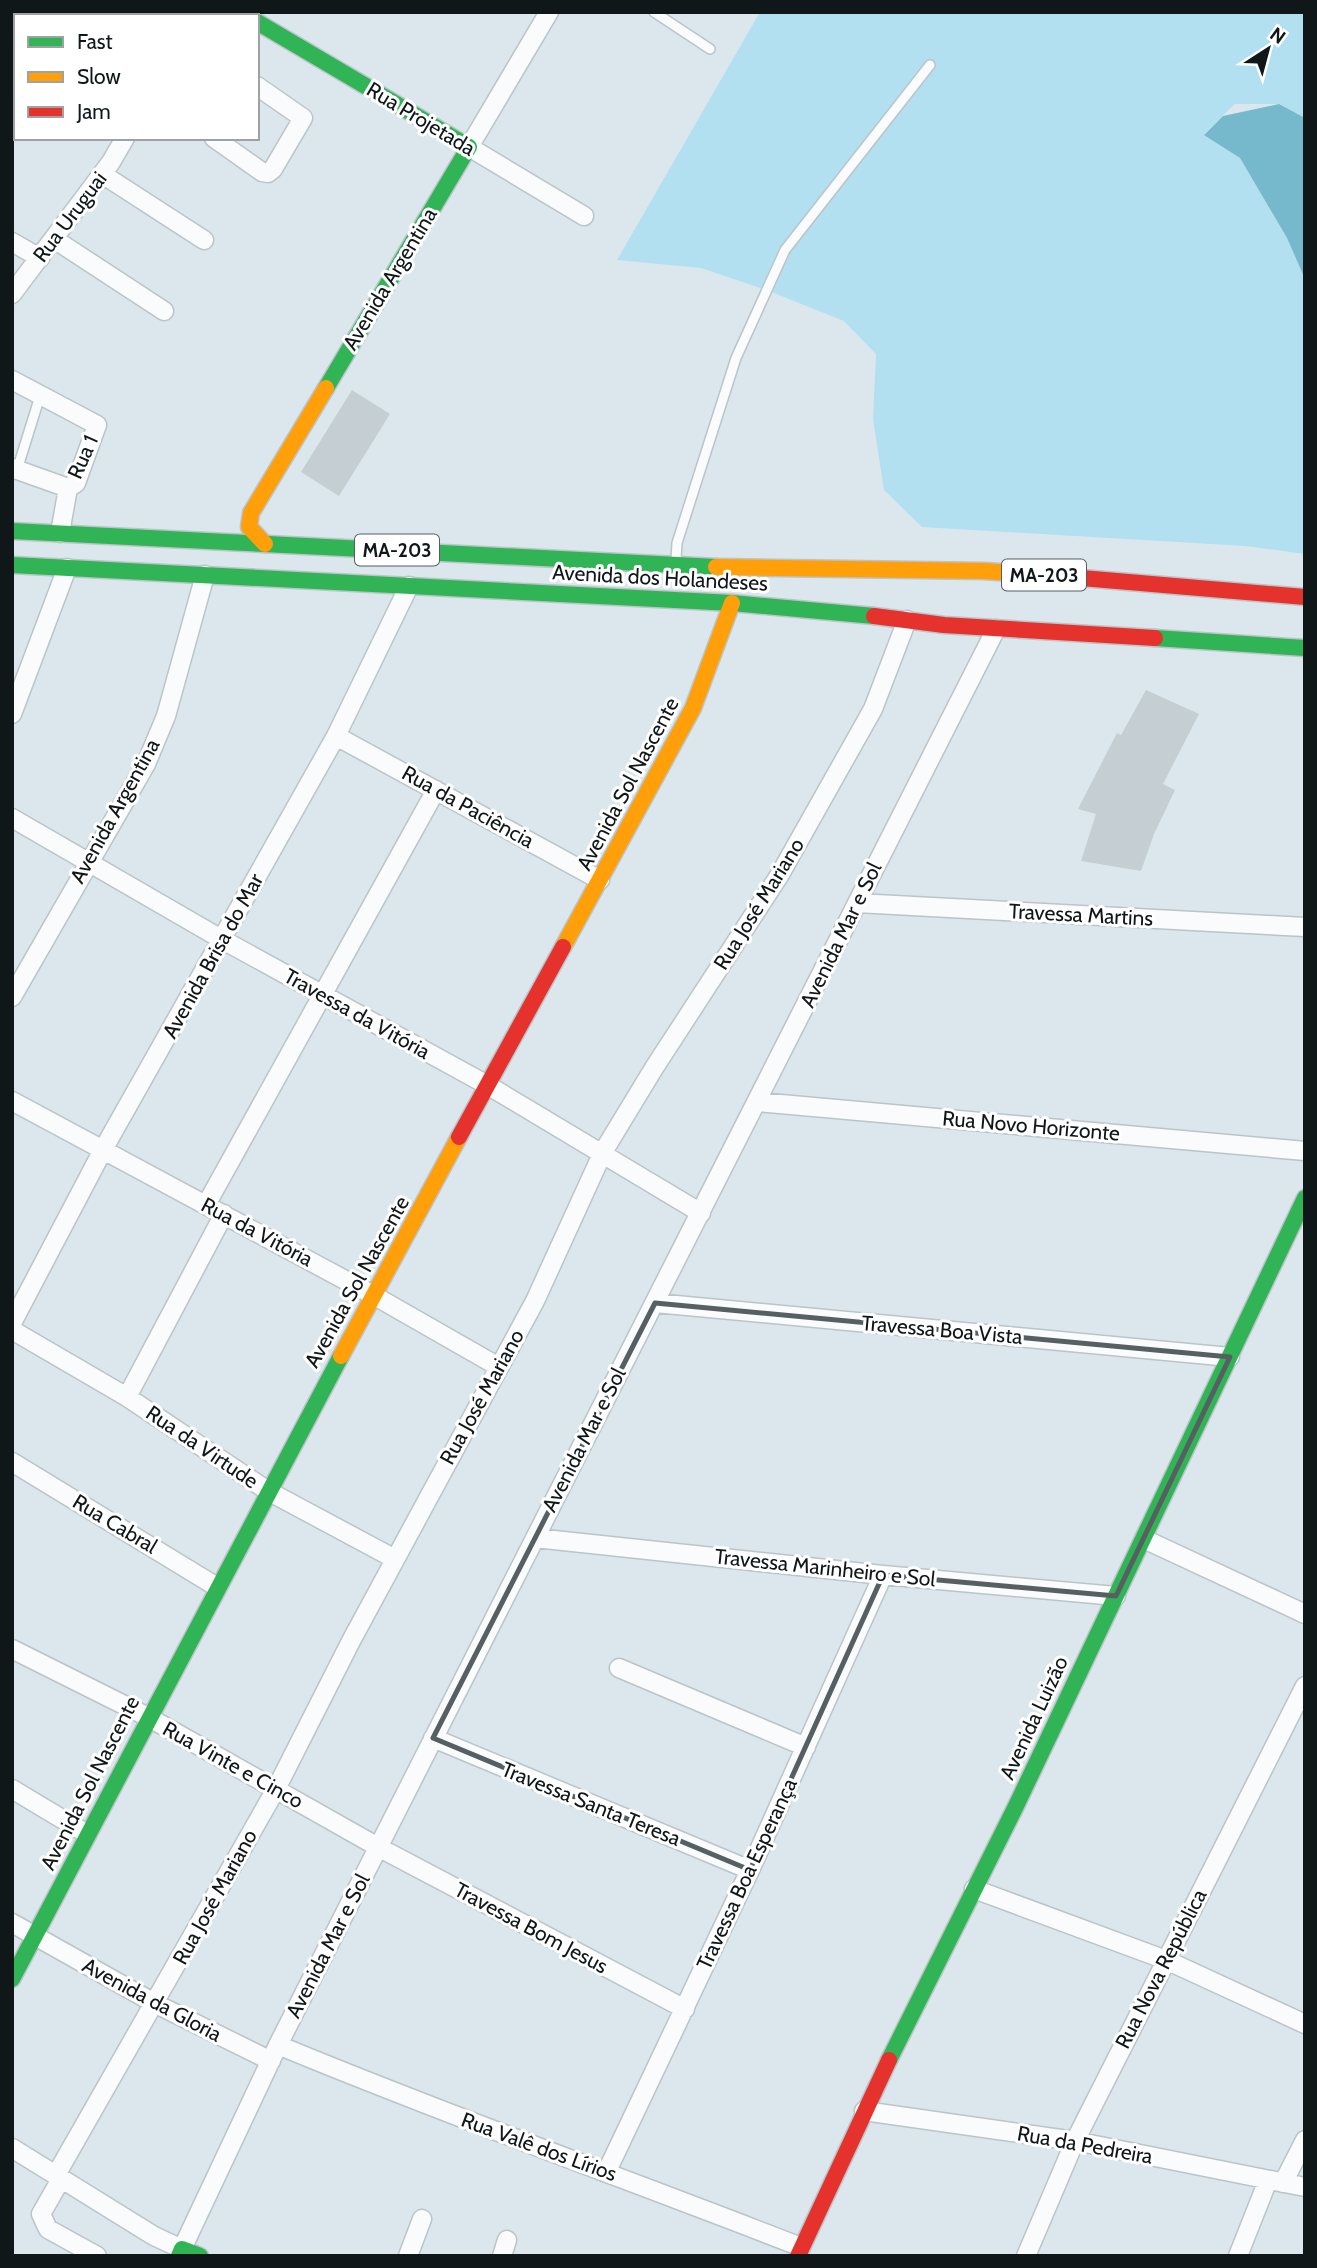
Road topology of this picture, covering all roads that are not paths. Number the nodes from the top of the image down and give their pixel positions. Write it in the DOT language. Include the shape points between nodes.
graph roads {
  1 [pos="549,12"];
  2 [pos="654,12"];
  3 [pos="259,23"];
  4 [pos="710,49"];
  5 [pos="930,65"];
  6 [pos="259,87"];
  7 [pos="124,140"];
  8 [pos="218,140"];
  9 [pos="469,147"];
  10 [pos="102,174"];
  11 [pos="584,216"];
  12 [pos="54,239"];
  13 [pos="204,240"];
  14 [pos="12,242"];
  15 [pos="40,258"];
  16 [pos="12,294"];
  17 [pos="164,311"];
  18 [pos="12,380"];
  19 [pos="40,396"];
  20 [pos="15,469"];
  21 [pos="68,488"];
  22 [pos="12,531"];
  23 [pos="60,533"];
  24 [pos="265,544"];
  25 [pos="12,565"];
  26 [pos="676,565"];
  27 [pos="67,568"];
  28 [pos="205,575"];
  29 [pos="409,586"];
  30 [pos="1305,597"];
  31 [pos="732,603"];
  32 [pos="907,620"];
  33 [pos="996,629"];
  34 [pos="1305,648"];
  35 [pos="12,714"];
  36 [pos="336,736"];
  37 [pos="436,789"];
  38 [pos="12,818"];
  39 [pos="89,860"];
  40 [pos="600,880"];
  41 [pos="857,903"];
  42 [pos="1305,927"];
  43 [pos="223,940"];
  44 [pos="324,995"];
  45 [pos="12,997"];
  46 [pos="489,1086"];
  47 [pos="12,1101"];
  48 [pos="758,1102"];
  49 [pos="104,1148"];
  50 [pos="1305,1151"];
  51 [pos="603,1152"];
  52 [pos="1305,1198"];
  53 [pos="206,1205"];
  54 [pos="701,1213"];
  55 [pos="224,1214"];
  56 [pos="373,1295"];
  57 [pos="655,1303"];
  58 [pos="12,1323"];
  59 [pos="12,1330"];
  60 [pos="1230,1357"];
  61 [pos="499,1367"];
  62 [pos="127,1397"];
  63 [pos="12,1462"];
  64 [pos="268,1491"];
  65 [pos="534,1538"];
  66 [pos="1144,1539"];
  67 [pos="395,1559"];
  68 [pos="883,1576"];
  69 [pos="217,1587"];
  70 [pos="1116,1596"];
  71 [pos="1305,1614"];
  72 [pos="12,1649"];
  73 [pos="619,1668"];
  74 [pos="1305,1686"];
  75 [pos="148,1717"];
  76 [pos="433,1738"];
  77 [pos="806,1747"];
  78 [pos="12,1789"];
  79 [pos="276,1789"];
  80 [pos="87,1834"];
  81 [pos="378,1847"];
  82 [pos="750,1870"];
  83 [pos="974,1889"];
  84 [pos="12,1923"];
  85 [pos="34,1936"];
  86 [pos="1166,1960"];
  87 [pos="12,1979"];
  88 [pos="156,2004"];
  89 [pos="685,2009"];
  90 [pos="1305,2024"];
  91 [pos="275,2053"];
  92 [pos="864,2111"];
  93 [pos="1305,2140"];
  94 [pos="1075,2141"];
  95 [pos="12,2148"];
  96 [pos="607,2171"];
  97 [pos="58,2177"];
  98 [pos="1276,2181"];
  99 [pos="1305,2187"];
  100 [pos="422,2219"];
  101 [pos="799,2251"];
  102 [pos="181,2252"];
  103 [pos="97,2256"];
  104 [pos="200,2256"];
  105 [pos="408,2256"];
  106 [pos="1026,2256"];
  107 [pos="1238,2256"];
  1 -- 9 [label="street, Avenida Argentina"];
  2 -- 4 [label="lane"];
  3 -- 9 [label="main road, Rua Projetada"];
  5 -- 26 [label="lane" via="785,250 736,358 715,418 677,542"];
  6 -- 8 [label="street" via="303,118 273,169 262,172"];
  7 -- 10 [label="street, Rua Uruguai"];
  9 -- 11 [label="street, Rua Projetada"];
  9 -- 24 [label="main road, Avenida Argentina" via="251,513 249,527"];
  10 -- 12 [label="street, Rua Uruguai"];
  10 -- 13 [label="street"];
  12 -- 15 [label="street, Rua Uruguai"];
  12 -- 17 [label="street"];
  14 -- 15 [label="street"];
  15 -- 16 [label="street, Rua Uruguai"];
  18 -- 19 [label="street"];
  19 -- 20 [label="lane"];
  19 -- 21 [label="street, Rua 1" via="97,425 76,483"];
  20 -- 21 [label="street"];
  21 -- 23 [label="street, Rua 1"];
  22 -- 23 [label="main road, Avenida dos Holandeses / MA-203"];
  23 -- 24 [label="main road, Avenida dos Holandeses / MA-203"];
  24 -- 26 [label="main road, Avenida dos Holandeses / MA-203"];
  25 -- 27 [label="main road, Avenida dos Holandeses / MA-203"];
  26 -- 30 [label="main road, Avenida dos Holandeses / MA-203" via="984,572"];
  27 -- 28 [label="main road, Avenida dos Holandeses / MA-203"];
  27 -- 35 [label="street"];
  28 -- 29 [label="main road, Avenida dos Holandeses / MA-203"];
  28 -- 39 [label="street, Avenida Argentina" via="166,716 146,764"];
  29 -- 31 [label="main road, Avenida dos Holandeses / MA-203"];
  29 -- 36 [label="street, Avenida Brisa do Mar"];
  31 -- 32 [label="main road, Avenida dos Holandeses / MA-203"];
  31 -- 40 [label="main road, Avenida Sol Nascente" via="693,708"];
  32 -- 33 [label="main road, Avenida dos Holandeses / MA-203"];
  32 -- 51 [label="street, Rua José Mariano" via="873,709 779,876"];
  33 -- 34 [label="main road, Avenida dos Holandeses / MA-203"];
  33 -- 41 [label="street, Avenida Mar e Sol"];
  36 -- 37 [label="street, Rua da Paciência"];
  36 -- 43 [label="street, Avenida Brisa do Mar"];
  37 -- 40 [label="street, Rua da Paciência"];
  37 -- 44 [label="street"];
  38 -- 39 [label="street, Travessa da Vitória"];
  39 -- 43 [label="street, Travessa da Vitória"];
  39 -- 45 [label="street, Avenida Argentina"];
  40 -- 46 [label="main road, Avenida Sol Nascente"];
  41 -- 42 [label="street, Travessa Martins"];
  41 -- 48 [label="street, Avenida Mar e Sol"];
  43 -- 44 [label="street, Travessa da Vitória"];
  43 -- 49 [label="street, Avenida Brisa do Mar"];
  44 -- 46 [label="street, Travessa da Vitória"];
  44 -- 53 [label="street"];
  46 -- 51 [label="street, Travessa da Vitória"];
  46 -- 56 [label="main road, Avenida Sol Nascente"];
  47 -- 49 [label="street, Rua da Vitória"];
  48 -- 50 [label="street, Rua Novo Horizonte"];
  48 -- 54 [label="street, Avenida Mar e Sol"];
  49 -- 53 [label="street, Rua da Vitória"];
  49 -- 58 [label="street, Avenida Brisa do Mar"];
  51 -- 54 [label="street, Travessa da Vitória"];
  51 -- 61 [label="street, Rua José Mariano" via="535,1301"];
  52 -- 60 [label="main road, Avenida Luizão"];
  53 -- 55 [label="street, Rua da Vitória"];
  54 -- 57 [label="street, Avenida Mar e Sol"];
  55 -- 56 [label="street, Rua da Vitória"];
  55 -- 62 [label="street"];
  56 -- 61 [label="street, Rua da Vitória"];
  56 -- 64 [label="main road, Avenida Sol Nascente"];
  57 -- 60 [label="street, Travessa Boa Vista"];
  57 -- 65 [label="street, Avenida Mar e Sol"];
  59 -- 62 [label="street, Rua da Virtude"];
  60 -- 66 [label="main road, Avenida Luizão"];
  61 -- 67 [label="street, Rua José Mariano"];
  62 -- 64 [label="street, Rua da Virtude"];
  63 -- 69 [label="street, Rua Cabral"];
  64 -- 67 [label="street, Rua da Virtude"];
  64 -- 69 [label="main road, Avenida Sol Nascente"];
  65 -- 68 [label="street, Travessa Marinheiro e Sol"];
  65 -- 76 [label="street, Avenida Mar e Sol"];
  66 -- 70 [label="main road, Avenida Luizão"];
  66 -- 71 [label="street"];
  67 -- 79 [label="street, Rua José Mariano"];
  68 -- 70 [label="street, Travessa Marinheiro e Sol"];
  68 -- 77 [label="street, Travessa Boa Esperança"];
  69 -- 75 [label="main road, Avenida Sol Nascente"];
  70 -- 83 [label="main road, Avenida Luizão"];
  72 -- 75 [label="street, Rua Vinte e Cinco"];
  73 -- 77 [label="street"];
  74 -- 86 [label="street, Rua Nova República"];
  75 -- 79 [label="street, Rua Vinte e Cinco"];
  75 -- 80 [label="main road, Avenida Sol Nascente"];
  76 -- 81 [label="street, Avenida Mar e Sol"];
  76 -- 82 [label="street, Travessa Santa Teresa"];
  77 -- 82 [label="street, Travessa Boa Esperança"];
  78 -- 80 [label="street"];
  79 -- 81 [label="street, Rua Vinte e Cinco"];
  79 -- 88 [label="street, Rua José Mariano"];
  80 -- 85 [label="main road, Avenida Sol Nascente"];
  81 -- 89 [label="street, Travessa Bom Jesus"];
  81 -- 91 [label="street, Avenida Mar e Sol"];
  82 -- 89 [label="street, Travessa Boa Esperança"];
  83 -- 86 [label="street"];
  83 -- 92 [label="main road, Avenida Luizão"];
  84 -- 85 [label="street"];
  85 -- 87 [label="main road, Avenida Sol Nascente"];
  85 -- 88 [label="street, Avenida da Gloria"];
  86 -- 90 [label="street"];
  86 -- 94 [label="street, Rua Nova República"];
  88 -- 91 [label="street, Avenida da Gloria"];
  88 -- 97 [label="street, Rua José Mariano"];
  89 -- 96 [label="street, Travessa Boa Esperança"];
  91 -- 96 [label="street, Rua Valê dos Lírios"];
  91 -- 102 [label="street, Avenida Mar e Sol"];
  92 -- 94 [label="street, Rua da Pedreira"];
  92 -- 101 [label="main road, Avenida Luizão"];
  93 -- 98 [label="street"];
  94 -- 98 [label="street, Rua da Pedreira"];
  94 -- 106 [label="street, Rua Nova República"];
  95 -- 97 [label="street"];
  96 -- 101 [label="street, Rua Valê dos Lírios"];
  97 -- 102 [label="street"];
  97 -- 103 [label="street, Rua José Mariano" via="41,2214 48,2229"];
  98 -- 99 [label="street, Rua da Pedreira"];
  98 -- 107 [label="street"];
  100 -- 105 [label="street"];
  102 -- 104 [label="main road"];
}
